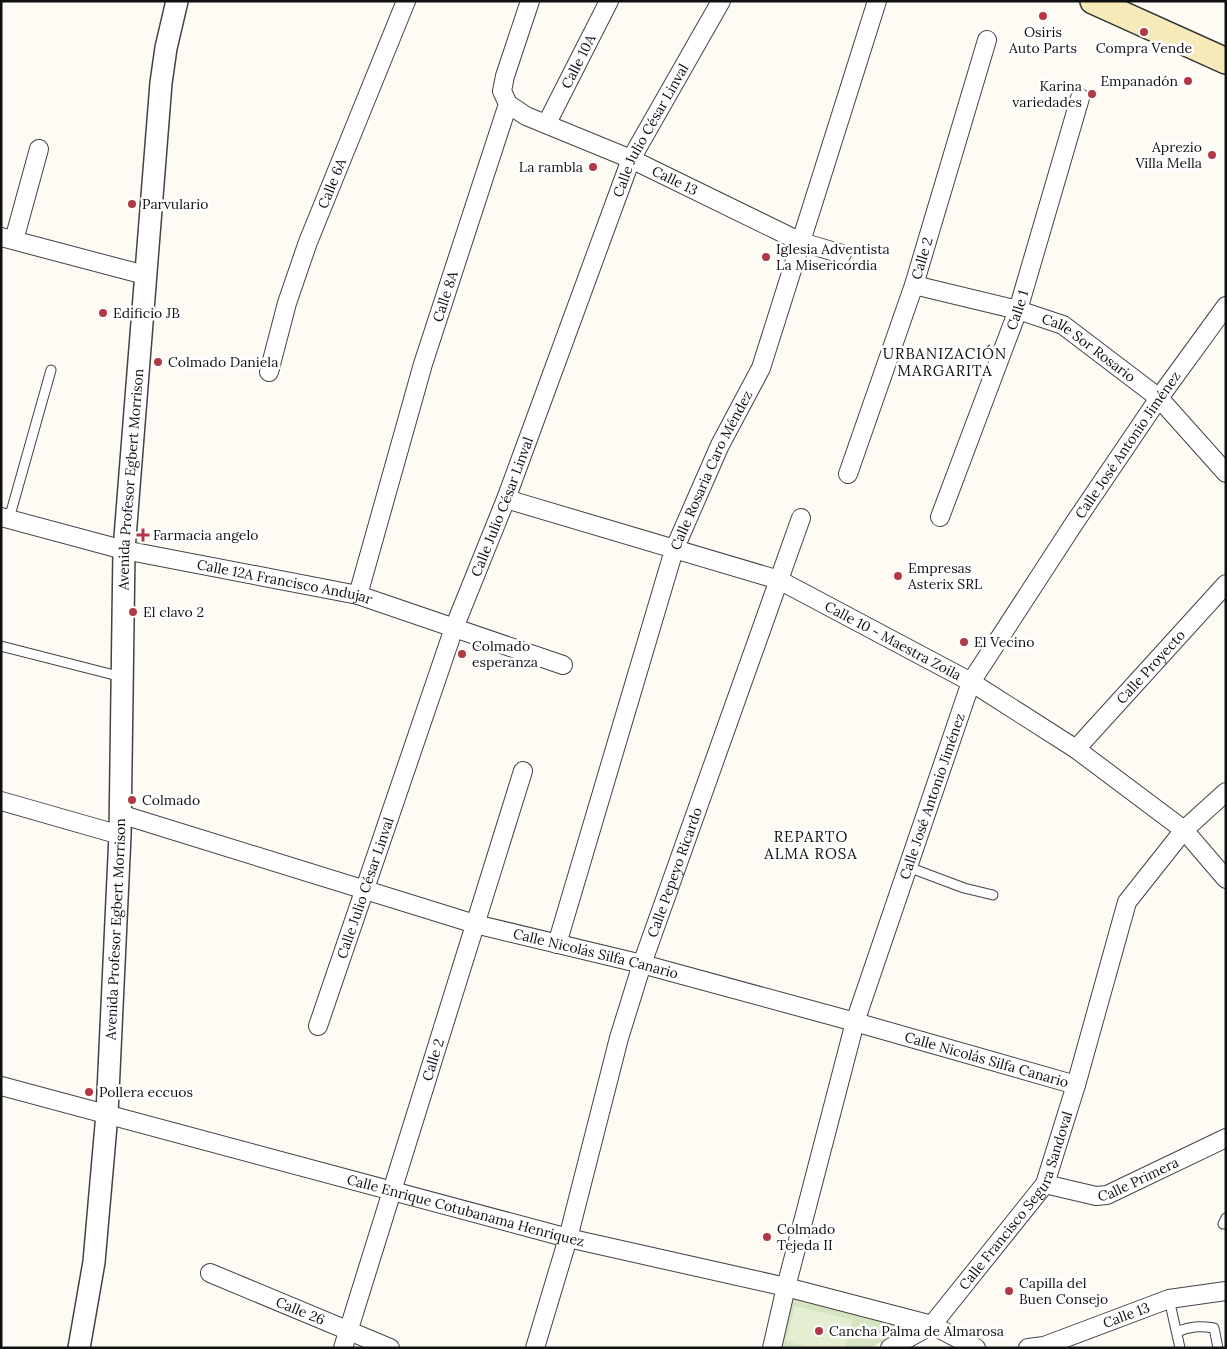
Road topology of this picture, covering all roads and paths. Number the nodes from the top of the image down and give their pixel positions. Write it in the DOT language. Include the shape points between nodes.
graph roads {
  1 [pos="177,1"];
  2 [pos="406,1"];
  3 [pos="530,1"];
  4 [pos="609,1"];
  5 [pos="721,1"];
  6 [pos="877,1"];
  7 [pos="1093,1"];
  8 [pos="987,40"];
  9 [pos="1225,58"];
  10 [pos="1080,98"];
  11 [pos="508,104"];
  12 [pos="547,123"];
  13 [pos="39,149"];
  14 [pos="631,159"];
  15 [pos="8,238"];
  16 [pos="801,242"];
  17 [pos="842,254"];
  18 [pos="145,275"];
  19 [pos="914,285"];
  20 [pos="1226,306"];
  21 [pos="1018,310"];
  22 [pos="51,370"];
  23 [pos="269,372"];
  24 [pos="1159,398"];
  25 [pos="1226,473"];
  26 [pos="848,474"];
  27 [pos="506,499"];
  28 [pos="940,517"];
  29 [pos="5,518"];
  30 [pos="801,518"];
  31 [pos="124,550"];
  32 [pos="674,550"];
  33 [pos="779,580"];
  34 [pos="1226,584"];
  35 [pos="358,595"];
  36 [pos="454,628"];
  37 [pos="1,646"];
  38 [pos="563,665"];
  39 [pos="122,677"];
  40 [pos="971,682"];
  41 [pos="1076,749"];
  42 [pos="523,771"];
  43 [pos="1226,792"];
  44 [pos="1,801"];
  45 [pos="120,824"];
  46 [pos="1184,830"];
  47 [pos="908,867"];
  48 [pos="1226,880"];
  49 [pos="365,890"];
  50 [pos="993,895"];
  51 [pos="475,924"];
  52 [pos="557,944"];
  53 [pos="642,964"];
  54 [pos="855,1022"];
  55 [pos="318,1026"];
  56 [pos="1076,1085"];
  57 [pos="1,1086"];
  58 [pos="107,1114"];
  59 [pos="1226,1138"];
  60 [pos="1045,1184"];
  61 [pos="392,1191"];
  62 [pos="568,1238"];
  63 [pos="210,1273"];
  64 [pos="786,1287"];
  65 [pos="1226,1291"];
  66 [pos="1169,1299"];
  67 [pos="932,1325"];
  68 [pos="348,1331"];
  69 [pos="1177,1332"];
  70 [pos="80,1348"];
  71 [pos="343,1348"];
  72 [pos="390,1348"];
  73 [pos="535,1348"];
  74 [pos="772,1348"];
  75 [pos="890,1348"];
  76 [pos="976,1348"];
  77 [pos="1028,1348"];
  78 [pos="1180,1348"];
  79 [pos="1218,1348"];
  1 -- 18 [label="street, Avenida Profesor Egbert Morrison" via="161,83"];
  2 -- 23 [label="street, Calle 6A" via="308,242 287,303"];
  3 -- 11 [label="street, Calle 8A" via="505,76 502,91"];
  4 -- 12 [label="street, Calle 10A"];
  5 -- 14 [label="street, Calle Julio César Linval"];
  6 -- 16 [label="street, Calle Rosaria Caro Méndez"];
  7 -- 9 [label="main road"];
  8 -- 19 [label="street, Calle 2"];
  10 -- 21 [label="street, Calle 1"];
  11 -- 12 [label="street, Calle 13" via="526,116"];
  11 -- 35 [label="street, Calle 8A" via="423,364"];
  12 -- 14 [label="street, Calle 13"];
  13 -- 15 [label="street"];
  14 -- 16 [label="street, Calle 13"];
  14 -- 27 [label="street, Calle Julio César Linval"];
  15 -- 18 [label="street"];
  16 -- 17 [label="street, Calle 13"];
  16 -- 32 [label="street, Calle Rosaria Caro Méndez" via="761,368 720,446"];
  18 -- 31 [label="street, Avenida Profesor Egbert Morrison"];
  19 -- 21 [label="street, Calle Sor Rosario"];
  19 -- 26 [label="street, Calle 2"];
  20 -- 24 [label="street, Calle José Antonio Jiménez"];
  21 -- 24 [label="street, Calle Sor Rosario" via="1063,325"];
  21 -- 28 [label="street, Calle 1"];
  22 -- 29 [label="lane"];
  24 -- 25 [label="street, Calle Sor Rosario"];
  24 -- 40 [label="street, Calle José Antonio Jiménez"];
  27 -- 32 [label="street, Calle 10 - Maestra Zoila"];
  27 -- 36 [label="street, Calle Julio César Linval"];
  29 -- 31 [label="street, Calle 12A Francisco Andujar"];
  30 -- 33 [label="street, Calle Pepeyo Ricardo"];
  31 -- 35 [label="street, Calle 12A Francisco Andujar"];
  31 -- 39 [label="street, Avenida Profesor Egbert Morrison"];
  32 -- 33 [label="street, Calle 10 - Maestra Zoila"];
  32 -- 52 [label="street, Calle Rosaria Caro Méndez"];
  33 -- 40 [label="street, Calle 10 - Maestra Zoila"];
  33 -- 53 [label="street, Calle Pepeyo Ricardo"];
  34 -- 41 [label="street, Calle Proyecto"];
  35 -- 36 [label="street, Calle 12A Francisco Andujar"];
  36 -- 38 [label="street, Calle 12A Francisco Andujar"];
  36 -- 49 [label="street, Calle Julio César Linval"];
  37 -- 39 [label="lane"];
  39 -- 45 [label="street, Avenida Profesor Egbert Morrison"];
  40 -- 41 [label="street, Calle 10 - Maestra Zoila"];
  40 -- 47 [label="street, Calle José Antonio Jiménez"];
  41 -- 46 [label="street, Calle 10 - Maestra Zoila"];
  42 -- 51 [label="street, Calle 2"];
  43 -- 46 [label="street, Calle Francisco Segura Sandoval"];
  44 -- 45 [label="street, Calle Nicolás Silfa Canario"];
  45 -- 49 [label="street, Calle Nicolás Silfa Canario"];
  45 -- 58 [label="street, Avenida Profesor Egbert Morrison"];
  46 -- 48 [label="street, Calle 10 - Maestra Zoila"];
  46 -- 56 [label="street, Calle Francisco Segura Sandoval" via="1127,902"];
  47 -- 50 [label="lane"];
  47 -- 54 [label="street, Calle José Antonio Jiménez"];
  49 -- 51 [label="street, Calle Nicolás Silfa Canario"];
  49 -- 55 [label="street, Calle Julio César Linval"];
  51 -- 52 [label="street, Calle Nicolás Silfa Canario"];
  51 -- 61 [label="street, Calle 2"];
  52 -- 53 [label="street, Calle Nicolás Silfa Canario"];
  53 -- 54 [label="street, Calle Nicolás Silfa Canario"];
  53 -- 62 [label="street, Calle Pepeyo Ricardo"];
  54 -- 56 [label="street, Calle Nicolás Silfa Canario"];
  54 -- 64 [label="street, Calle José Antonio Jiménez"];
  56 -- 60 [label="street, Calle Francisco Segura Sandoval"];
  57 -- 58 [label="street, Calle Enrique Cotubanama Henriquez"];
  58 -- 61 [label="street, Calle Enrique Cotubanama Henriquez"];
  58 -- 70 [label="street, Avenida Profesor Egbert Morrison" via="94,1262"];
  59 -- 60 [label="street, Calle Primera" via="1107,1195 1096,1196"];
  60 -- 67 [label="street, Calle Francisco Segura Sandoval"];
  61 -- 62 [label="street, Calle Enrique Cotubanama Henriquez"];
  61 -- 68 [label="street, Calle 2"];
  62 -- 64 [label="street, Calle Enrique Cotubanama Henriquez"];
  62 -- 73 [label="street, Calle Pepeyo Ricardo"];
  63 -- 68 [label="street, Calle 26"];
  64 -- 67 [label="street, Calle Enrique Cotubanama Henriquez"];
  64 -- 74 [label="street, Calle José Antonio Jiménez"];
  65 -- 66 [label="street, Calle 13"];
  66 -- 69 [label="lane"];
  66 -- 77 [label="street, Calle 13" via="1044,1346"];
  67 -- 75 [label="street, Calle Francisco Segura Sandoval"];
  67 -- 76 [label="street"];
  68 -- 71 [label="street, Calle 2"];
  68 -- 72 [label="street, Calle 26"];
  69 -- 78 [label="lane"];
  69 -- 79 [label="lane" via="1188,1327 1214,1328"];
}
